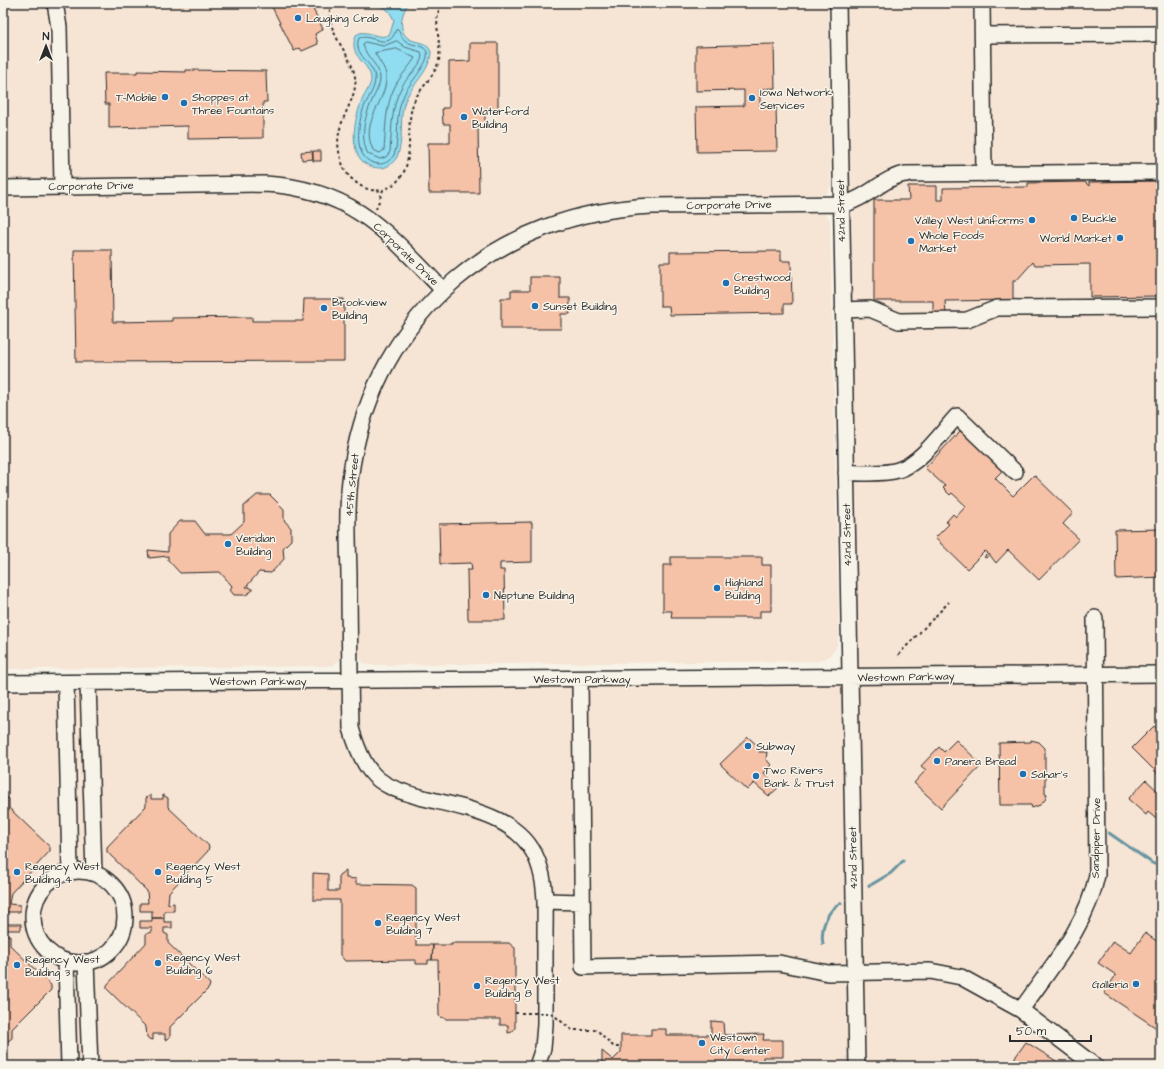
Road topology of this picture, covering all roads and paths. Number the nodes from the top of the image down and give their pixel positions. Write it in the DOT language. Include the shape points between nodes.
graph roads {
  1 [pos="55,3"];
  2 [pos="331,3"];
  3 [pos="443,3"];
  4 [pos="838,3"];
  5 [pos="982,3"];
  6 [pos="1161,34"];
  7 [pos="983,35"];
  8 [pos="1161,172"];
  9 [pos="984,174"];
  10 [pos="62,186"];
  11 [pos="3,188"];
  12 [pos="383,190"];
  13 [pos="841,204"];
  14 [pos="370,219"];
  15 [pos="443,290"];
  16 [pos="1161,307"];
  17 [pos="843,310"];
  18 [pos="1015,472"];
  19 [pos="846,473"];
  20 [pos="949,602"];
  21 [pos="1095,618"];
  22 [pos="898,655"];
  23 [pos="1161,674"];
  24 [pos="1095,675"];
  25 [pos="849,677"];
  26 [pos="580,679"];
  27 [pos="350,680"];
  28 [pos="66,683"];
  29 [pos="88,683"];
  30 [pos="3,684"];
  31 [pos="70,871"];
  32 [pos="94,873"];
  33 [pos="545,901"];
  34 [pos="582,902"];
  35 [pos="66,962"];
  36 [pos="86,962"];
  37 [pos="855,973"];
  38 [pos="1021,1010"];
  39 [pos="515,1013"];
  40 [pos="621,1047"];
  41 [pos="69,1066"];
  42 [pos="90,1066"];
  43 [pos="537,1066"];
  44 [pos="857,1066"];
  45 [pos="1095,1066"];
  1 -- 10 [label="street" via="60,27"];
  2 -- 12 [label="path" via="333,32 353,71 355,81 340,126 340,156 345,170 357,183 367,189"];
  3 -- 12 [label="path" via="438,16 439,58 436,68 413,104 406,166 399,181"];
  4 -- 13 [label="street, 42nd Street"];
  5 -- 7 [label="street"];
  6 -- 7 [label="street"];
  7 -- 9 [label="street"];
  8 -- 9 [label="street, Corporate Drive"];
  9 -- 13 [label="street, Corporate Drive" via="895,176 880,183 867,194"];
  10 -- 11 [label="street, Corporate Drive"];
  10 -- 14 [label="street, Corporate Drive" via="279,185 312,191 332,198"];
  12 -- 14 [label="path"];
  13 -- 15 [label="street, Corporate Drive" via="653,206 590,212 558,221 514,240 475,264"];
  13 -- 17 [label="street, 42nd Street"];
  14 -- 15 [label="street, Corporate Drive" via="392,236"];
  15 -- 27 [label="street, 45th Street" via="413,324 387,363 371,398 356,445 348,510"];
  16 -- 17 [label="street" via="997,308 967,320 899,321 870,309"];
  17 -- 19 [label="street, 42nd Street"];
  18 -- 19 [label="street" via="956,416 920,457 908,466 898,470"];
  19 -- 25 [label="street, 42nd Street"];
  20 -- 22 [label="path"];
  21 -- 24 [label="street, Sandpiper Drive"];
  23 -- 24 [label="street, Westown Parkway"];
  24 -- 25 [label="street, Westown Parkway"];
  24 -- 38 [label="street, Sandpiper Drive" via="1098,856 1095,889 1078,927"];
  25 -- 26 [label="street, Westown Parkway"];
  25 -- 37 [label="street, 42nd Street"];
  26 -- 27 [label="street, Westown Parkway"];
  26 -- 34 [label="street"];
  27 -- 29 [label="street, Westown Parkway"];
  27 -- 33 [label="street, 45th Street" via="351,728 359,751 371,772 392,788 443,804 464,807 514,829 532,848 538,861 545,884"];
  28 -- 29 [label="street, Westown Parkway"];
  28 -- 30 [label="street, Westown Parkway"];
  28 -- 31 [label="street"];
  29 -- 32 [label="street"];
  31 -- 32 [label="street" via="83,870"];
  31 -- 35 [label="street" via="60,874 40,890 32,912 39,941 54,956"];
  32 -- 36 [label="street" via="105,878 118,891 125,911 124,926 114,947 105,955"];
  33 -- 34 [label="street"];
  33 -- 43 [label="street, 45th Street" via="545,1025 543,1048"];
  34 -- 37 [label="street" via="583,967 779,964 828,974"];
  35 -- 36 [label="street"];
  35 -- 41 [label="street"];
  36 -- 42 [label="street"];
  37 -- 38 [label="street" via="930,971 960,977"];
  37 -- 44 [label="street, 42nd Street"];
  38 -- 45 [label="street"];
  39 -- 40 [label="path, bridge" via="551,1013 572,1030 597,1030 614,1047"];
}
